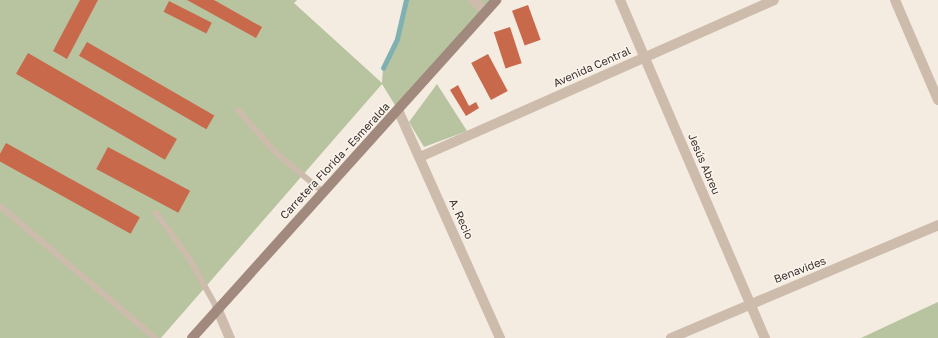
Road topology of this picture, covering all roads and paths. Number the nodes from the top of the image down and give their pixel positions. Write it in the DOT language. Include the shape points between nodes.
graph roads {
  1 [pos="473,0"];
  2 [pos="496,0"];
  3 [pos="620,0"];
  4 [pos="774,0"];
  5 [pos="895,0"];
  6 [pos="485,11"];
  7 [pos="646,57"];
  8 [pos="938,100"];
  9 [pos="238,110"];
  10 [pos="398,110"];
  11 [pos="420,157"];
  12 [pos="322,191"];
  13 [pos="0,206"];
  14 [pos="156,213"];
  15 [pos="938,225"];
  16 [pos="749,302"];
  17 [pos="216,308"];
  18 [pos="155,338"];
  19 [pos="192,338"];
  20 [pos="230,338"];
  21 [pos="500,338"];
  22 [pos="671,338"];
  23 [pos="765,338"];
  1 -- 6 [label="street"];
  2 -- 6 [label="main road, Carretera Florida - Esmeralda"];
  3 -- 7 [label="street, Jesús Abreu"];
  4 -- 7 [label="street, Avenida Central"];
  5 -- 8 [label="street"];
  6 -- 10 [label="main road, Carretera Florida - Esmeralda"];
  7 -- 11 [label="street, Avenida Central"];
  7 -- 16 [label="street, Jesús Abreu"];
  9 -- 12 [label="lane" via="271,149"];
  10 -- 11 [label="street, A. Recio"];
  10 -- 12 [label="main road, Carretera Florida - Esmeralda"];
  11 -- 21 [label="street, A. Recio"];
  12 -- 17 [label="main road, Carretera Florida - Esmeralda"];
  13 -- 18 [label="lane"];
  14 -- 17 [label="lane" via="189,258"];
  15 -- 16 [label="street, Benavides"];
  16 -- 22 [label="street, Benavides"];
  16 -- 23 [label="street, Jesús Abreu"];
  17 -- 19 [label="main road, Carretera Florida - Esmeralda"];
  17 -- 20 [label="street"];
}
